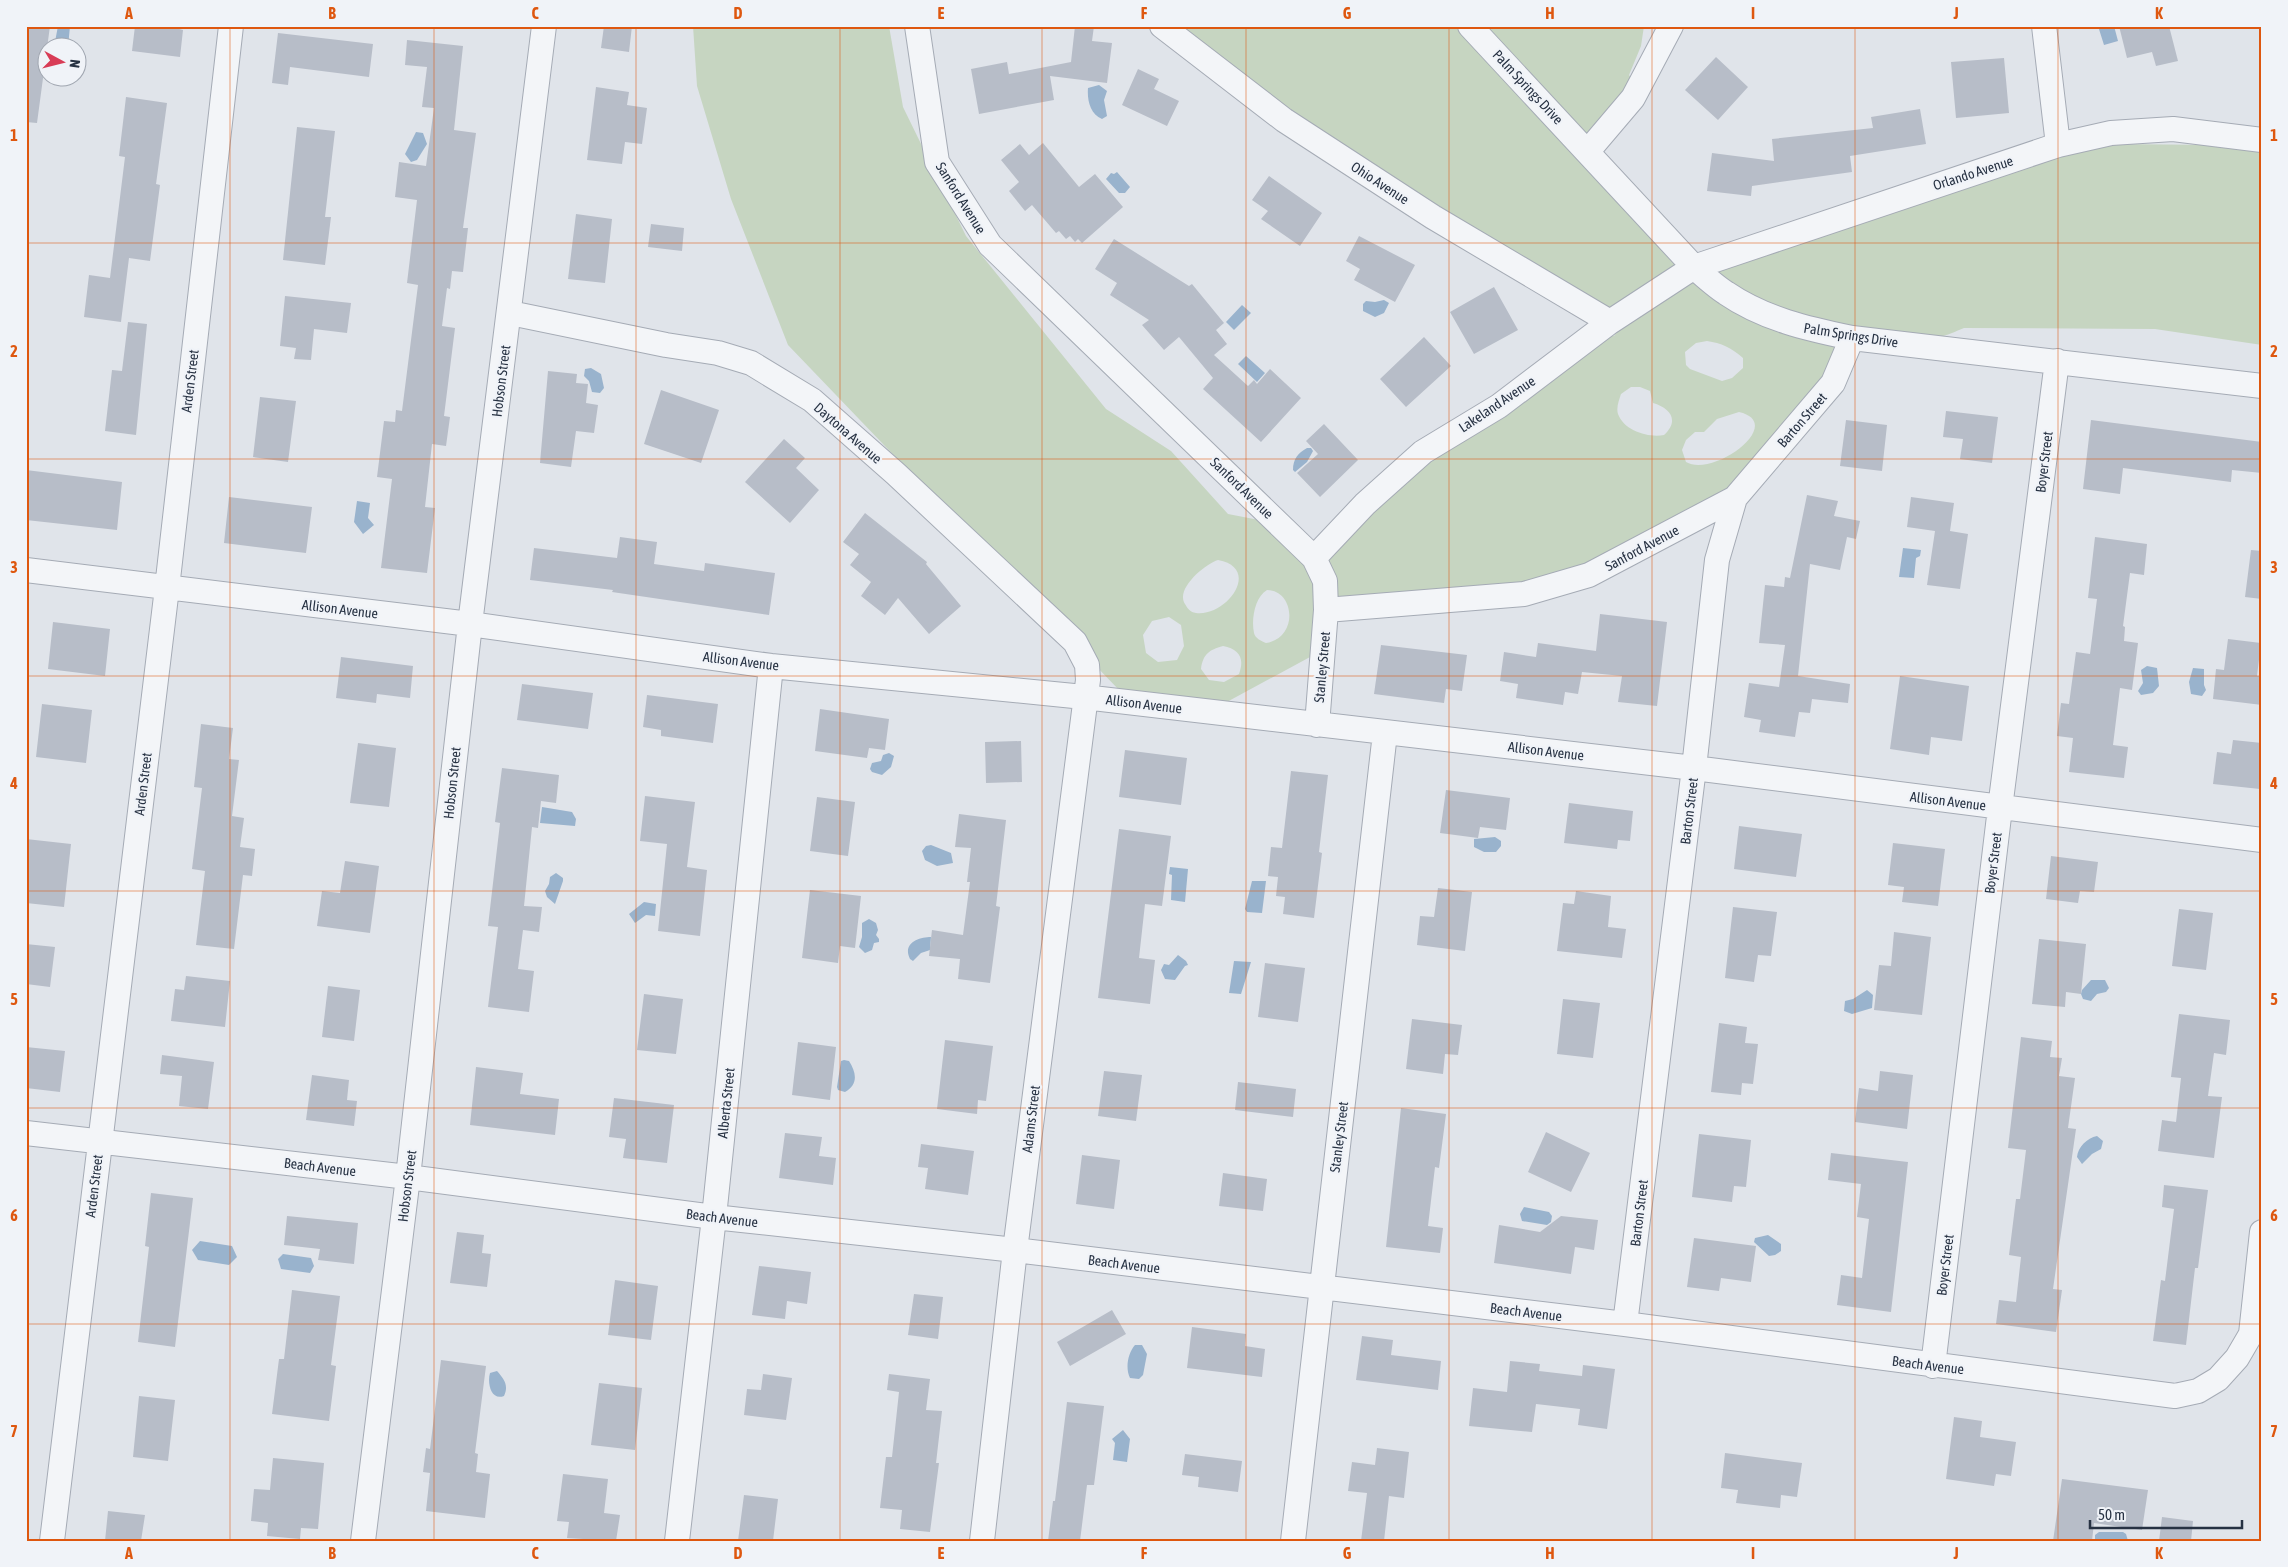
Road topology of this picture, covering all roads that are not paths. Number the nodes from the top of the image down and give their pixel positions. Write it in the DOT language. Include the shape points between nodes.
graph roads {
  1 [pos="231,26"];
  2 [pos="544,26"];
  3 [pos="917,26"];
  4 [pos="1162,26"];
  5 [pos="1470,26"];
  6 [pos="1671,26"];
  7 [pos="2044,26"];
  8 [pos="2262,140"];
  9 [pos="2058,145"];
  10 [pos="1588,151"];
  11 [pos="1694,267"];
  12 [pos="510,313"];
  13 [pos="1610,322"];
  14 [pos="1852,338"];
  15 [pos="2057,361"];
  16 [pos="2262,386"];
  17 [pos="1735,498"];
  18 [pos="1314,558"];
  19 [pos="26,570"];
  20 [pos="167,588"];
  21 [pos="1326,610"];
  22 [pos="470,624"];
  23 [pos="771,666"];
  24 [pos="1084,697"];
  25 [pos="1317,725"];
  26 [pos="1386,732"];
  27 [pos="1694,768"];
  28 [pos="2000,808"];
  29 [pos="2262,840"];
  30 [pos="26,1133"];
  31 [pos="99,1142"];
  32 [pos="408,1177"];
  33 [pos="714,1217"];
  34 [pos="2262,1232"];
  35 [pos="1014,1250"];
  36 [pos="1321,1288"];
  37 [pos="1625,1324"];
  38 [pos="1933,1366"];
  39 [pos="52,1541"];
  40 [pos="363,1541"];
  41 [pos="677,1541"];
  42 [pos="982,1541"];
  43 [pos="1293,1541"];
  1 -- 20 [label="street, Arden Street"];
  2 -- 12 [label="street, Hobson Street"];
  3 -- 18 [label="street, Sanford Avenue" via="937,162 990,245"];
  4 -- 13 [label="street, Ohio Avenue" via="1284,120 1433,217"];
  5 -- 10 [label="street, Palm Springs Drive"];
  6 -- 10 [label="street" via="1633,98"];
  7 -- 9 [label="street"];
  8 -- 9 [label="street, Orlando Avenue" via="2173,129 2111,133"];
  9 -- 11 [label="street, Orlando Avenue"];
  10 -- 11 [label="street, Palm Springs Drive"];
  11 -- 13 [label="street, Lakeland Avenue"];
  11 -- 14 [label="street, Palm Springs Drive" via="1726,293 1759,312 1800,328"];
  12 -- 22 [label="street, Hobson Street"];
  12 -- 24 [label="street, Daytona Avenue" via="718,353 751,363 812,400 896,474 1074,642 1087,665"];
  13 -- 18 [label="street, Lakeland Avenue" via="1499,406 1423,452 1365,504"];
  14 -- 15 [label="street, Palm Springs Drive"];
  14 -- 17 [label="street, Barton Street" via="1833,383"];
  15 -- 16 [label="street, Palm Springs Drive"];
  15 -- 28 [label="street, Boyer Street"];
  17 -- 21 [label="street, Sanford Avenue" via="1589,575 1524,594"];
  17 -- 27 [label="street, Barton Street" via="1717,560"];
  18 -- 21 [label="street, Sanford Avenue" via="1325,582"];
  19 -- 20 [label="street, Allison Avenue"];
  20 -- 22 [label="street, Allison Avenue"];
  20 -- 31 [label="street, Arden Street"];
  21 -- 25 [label="street, Stanley Street"];
  22 -- 23 [label="street, Allison Avenue"];
  22 -- 32 [label="street, Hobson Street"];
  23 -- 24 [label="street, Allison Avenue"];
  23 -- 33 [label="street, Alberta Street"];
  24 -- 25 [label="street, Allison Avenue"];
  24 -- 35 [label="street, Adams Street"];
  25 -- 26 [label="street, Allison Avenue"];
  26 -- 27 [label="street, Allison Avenue"];
  26 -- 36 [label="street, Stanley Street"];
  27 -- 28 [label="street, Allison Avenue"];
  27 -- 37 [label="street, Barton Street"];
  28 -- 29 [label="street, Allison Avenue"];
  28 -- 38 [label="street, Boyer Street"];
  30 -- 31 [label="street, Beach Avenue"];
  31 -- 32 [label="street, Beach Avenue"];
  31 -- 39 [label="street, Arden Street"];
  32 -- 33 [label="street, Beach Avenue"];
  32 -- 40 [label="street, Hobson Street"];
  33 -- 35 [label="street, Beach Avenue"];
  33 -- 41 [label="street, Alberta Street"];
  34 -- 38 [label="street, Beach Avenue" via="2251,1334 2237,1358 2218,1379 2198,1391 2175,1396"];
  35 -- 36 [label="street, Beach Avenue"];
  35 -- 42 [label="street, Adams Street"];
  36 -- 37 [label="street, Beach Avenue"];
  36 -- 43 [label="street, Stanley Street"];
  37 -- 38 [label="street, Beach Avenue"];
}
